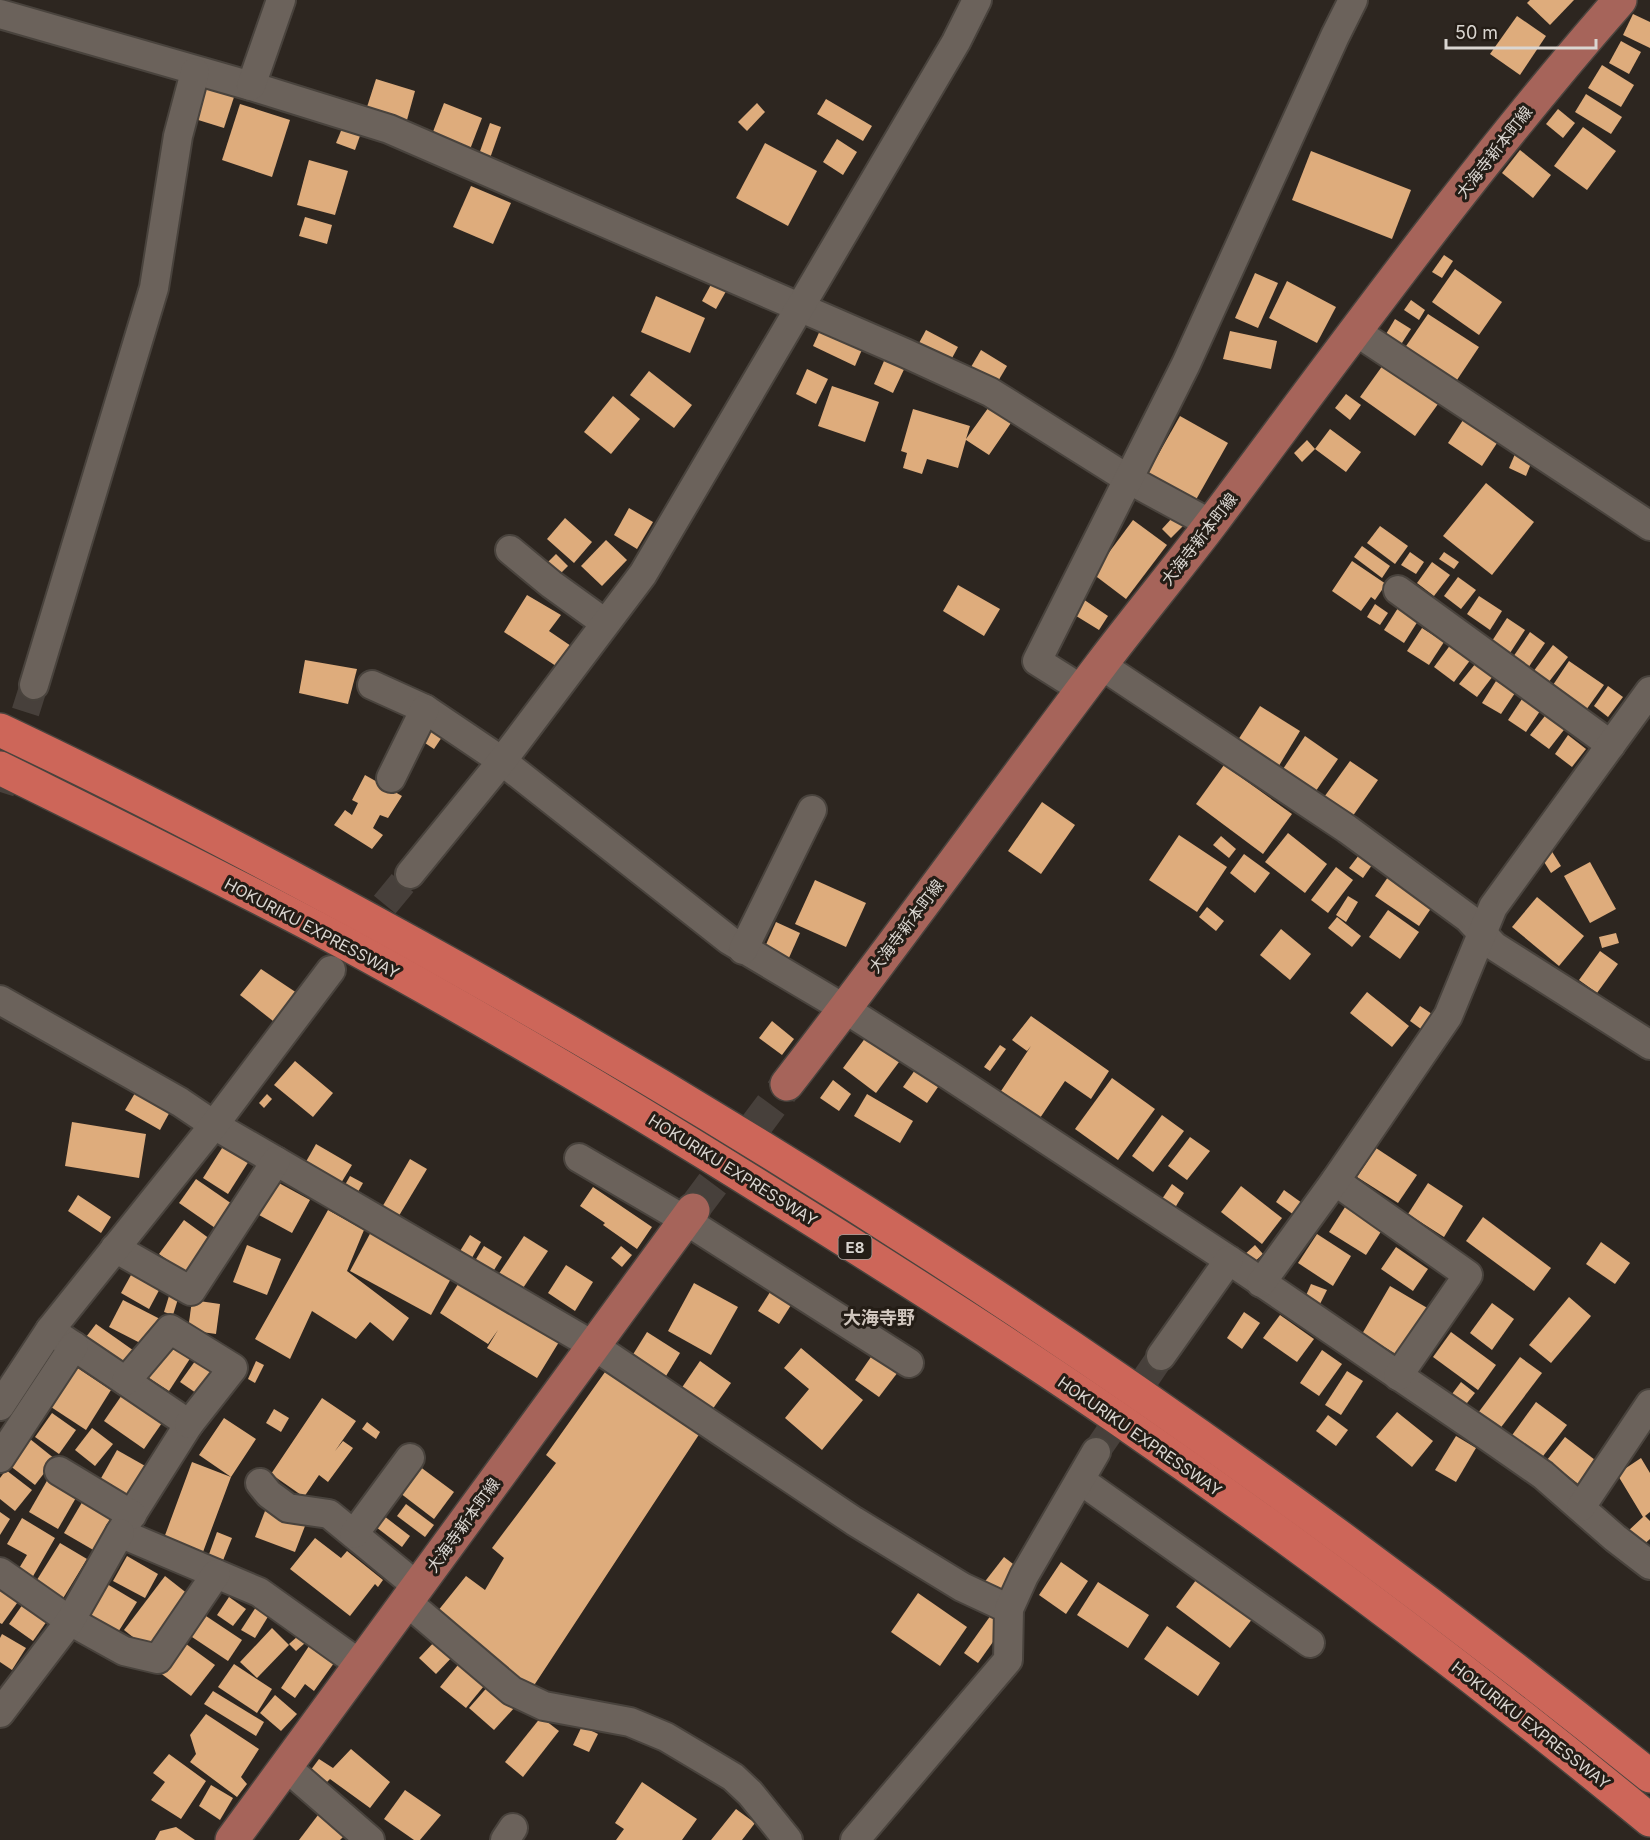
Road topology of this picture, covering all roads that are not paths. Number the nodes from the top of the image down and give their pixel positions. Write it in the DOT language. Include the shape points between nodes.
graph roads {
  1 [pos="281,0"];
  2 [pos="977,0"];
  3 [pos="1353,0"];
  4 [pos="1620,0"];
  5 [pos="0,14"];
  6 [pos="195,72"];
  7 [pos="251,86"];
  8 [pos="800,308"];
  9 [pos="1355,331"];
  10 [pos="1128,479"];
  11 [pos="1211,524"];
  12 [pos="1650,526"];
  13 [pos="510,550"];
  14 [pos="1398,590"];
  15 [pos="605,623"];
  16 [pos="1092,677"];
  17 [pos="372,685"];
  18 [pos="34,686"];
  19 [pos="1650,691"];
  20 [pos="425,708"];
  21 [pos="0,730"];
  22 [pos="1611,746"];
  23 [pos="502,761"];
  24 [pos="0,768"];
  25 [pos="391,778"];
  26 [pos="812,810"];
  27 [pos="410,874"];
  28 [pos="1482,932"];
  29 [pos="743,950"];
  30 [pos="331,970"];
  31 [pos="0,1000"];
  32 [pos="845,1009"];
  33 [pos="1650,1045"];
  34 [pos="787,1084"];
  35 [pos="214,1125"];
  36 [pos="579,1158"];
  37 [pos="276,1161"];
  38 [pos="1335,1180"];
  39 [pos="689,1215"];
  40 [pos="115,1248"];
  41 [pos="1229,1260"];
  42 [pos="1260,1283"];
  43 [pos="50,1330"];
  44 [pos="74,1346"];
  45 [pos="594,1346"];
  46 [pos="1161,1356"];
  47 [pos="909,1363"];
  48 [pos="1398,1376"];
  49 [pos="126,1382"];
  50 [pos="1650,1404"];
  51 [pos="0,1406"];
  52 [pos="189,1424"];
  53 [pos="1096,1452"];
  54 [pos="0,1458"];
  55 [pos="410,1458"];
  56 [pos="59,1470"];
  57 [pos="1080,1480"];
  58 [pos="260,1483"];
  59 [pos="1581,1507"];
  60 [pos="126,1524"];
  61 [pos="354,1534"];
  62 [pos="1650,1565"];
  63 [pos="0,1572"];
  64 [pos="216,1574"];
  65 [pos="413,1594"];
  66 [pos="1009,1609"];
  67 [pos="70,1621"];
  68 [pos="1310,1643"];
  69 [pos="361,1665"];
  70 [pos="0,1713"];
  71 [pos="285,1767"];
  72 [pos="1650,1776"];
  73 [pos="1650,1820"];
  74 [pos="232,1840"];
  75 [pos="370,1840"];
  76 [pos="788,1840"];
  77 [pos="855,1840"];
  1 -- 7 [label="street"];
  2 -- 8 [label="street"];
  3 -- 10 [label="street" via="1186,364"];
  4 -- 9 [label="main road, 大海寺新本町線" via="1553,76"];
  5 -- 6 [label="street"];
  6 -- 7 [label="street"];
  6 -- 18 [label="street" via="178,136 154,288"];
  7 -- 8 [label="street" via="389,129"];
  8 -- 10 [label="street" via="990,392"];
  8 -- 15 [label="street" via="643,574"];
  9 -- 11 [label="main road, 大海寺新本町線"];
  9 -- 12 [label="street"];
  10 -- 11 [label="street"];
  10 -- 16 [label="street" via="1037,661"];
  11 -- 16 [label="main road, 大海寺新本町線"];
  13 -- 15 [label="street"];
  14 -- 22 [label="street"];
  15 -- 23 [label="street"];
  16 -- 28 [label="street" via="1347,829"];
  16 -- 32 [label="main road, 大海寺新本町線"];
  17 -- 20 [label="street"];
  19 -- 22 [label="street"];
  20 -- 23 [label="street"];
  20 -- 25 [label="street"];
  21 -- 72 [label="highway, HOKURIKU EXPRESSWAY / E8" via="195,826 519,1002 827,1187 993,1294 1283,1495 1460,1626"];
  22 -- 28 [label="street" via="1493,907"];
  23 -- 27 [label="street"];
  23 -- 29 [label="street"];
  24 -- 73 [label="highway, HOKURIKU EXPRESSWAY / E8" via="342,942 499,1030 651,1119 960,1313 1124,1422 1289,1541 1433,1648"];
  26 -- 29 [label="street"];
  28 -- 33 [label="street" via="1494,946"];
  28 -- 38 [label="street" via="1448,1016"];
  29 -- 32 [label="street"];
  30 -- 35 [label="street"];
  31 -- 35 [label="street" via="180,1101"];
  32 -- 34 [label="main road, 大海寺新本町線"];
  32 -- 41 [label="street"];
  35 -- 37 [label="street"];
  35 -- 40 [label="street"];
  36 -- 39 [label="street"];
  37 -- 40 [label="street" via="191,1291"];
  37 -- 45 [label="street"];
  38 -- 42 [label="street"];
  38 -- 48 [label="street" via="1468,1275"];
  39 -- 45 [label="main road, 大海寺新本町線"];
  39 -- 47 [label="street"];
  40 -- 43 [label="street"];
  41 -- 42 [label="street"];
  41 -- 46 [label="street"];
  42 -- 48 [label="street"];
  43 -- 44 [label="street"];
  43 -- 51 [label="street"];
  44 -- 49 [label="street"];
  44 -- 54 [label="street"];
  45 -- 65 [label="main road, 大海寺新本町線"];
  45 -- 66 [label="street" via="854,1521 962,1587"];
  48 -- 59 [label="street" via="1543,1475"];
  49 -- 52 [label="street"];
  49 -- 52 [label="street" via="170,1329 233,1368"];
  50 -- 59 [label="street"];
  52 -- 60 [label="street"];
  53 -- 57 [label="street"];
  55 -- 61 [label="street"];
  56 -- 60 [label="street"];
  57 -- 66 [label="street"];
  57 -- 68 [label="street"];
  58 -- 61 [label="street" via="288,1508 329,1514"];
  59 -- 62 [label="street"];
  60 -- 64 [label="street"];
  60 -- 67 [label="street"];
  61 -- 65 [label="street"];
  63 -- 67 [label="street"];
  64 -- 67 [label="street" via="158,1659 124,1651"];
  64 -- 69 [label="street" via="259,1592"];
  65 -- 69 [label="main road, 大海寺新本町線"];
  65 -- 76 [label="street" via="512,1691 544,1706 630,1722 666,1737 733,1777"];
  66 -- 77 [label="street" via="1008,1660"];
  67 -- 70 [label="street"];
  69 -- 71 [label="main road, 大海寺新本町線"];
  71 -- 74 [label="main road, 大海寺新本町線"];
  71 -- 75 [label="street"];
}
